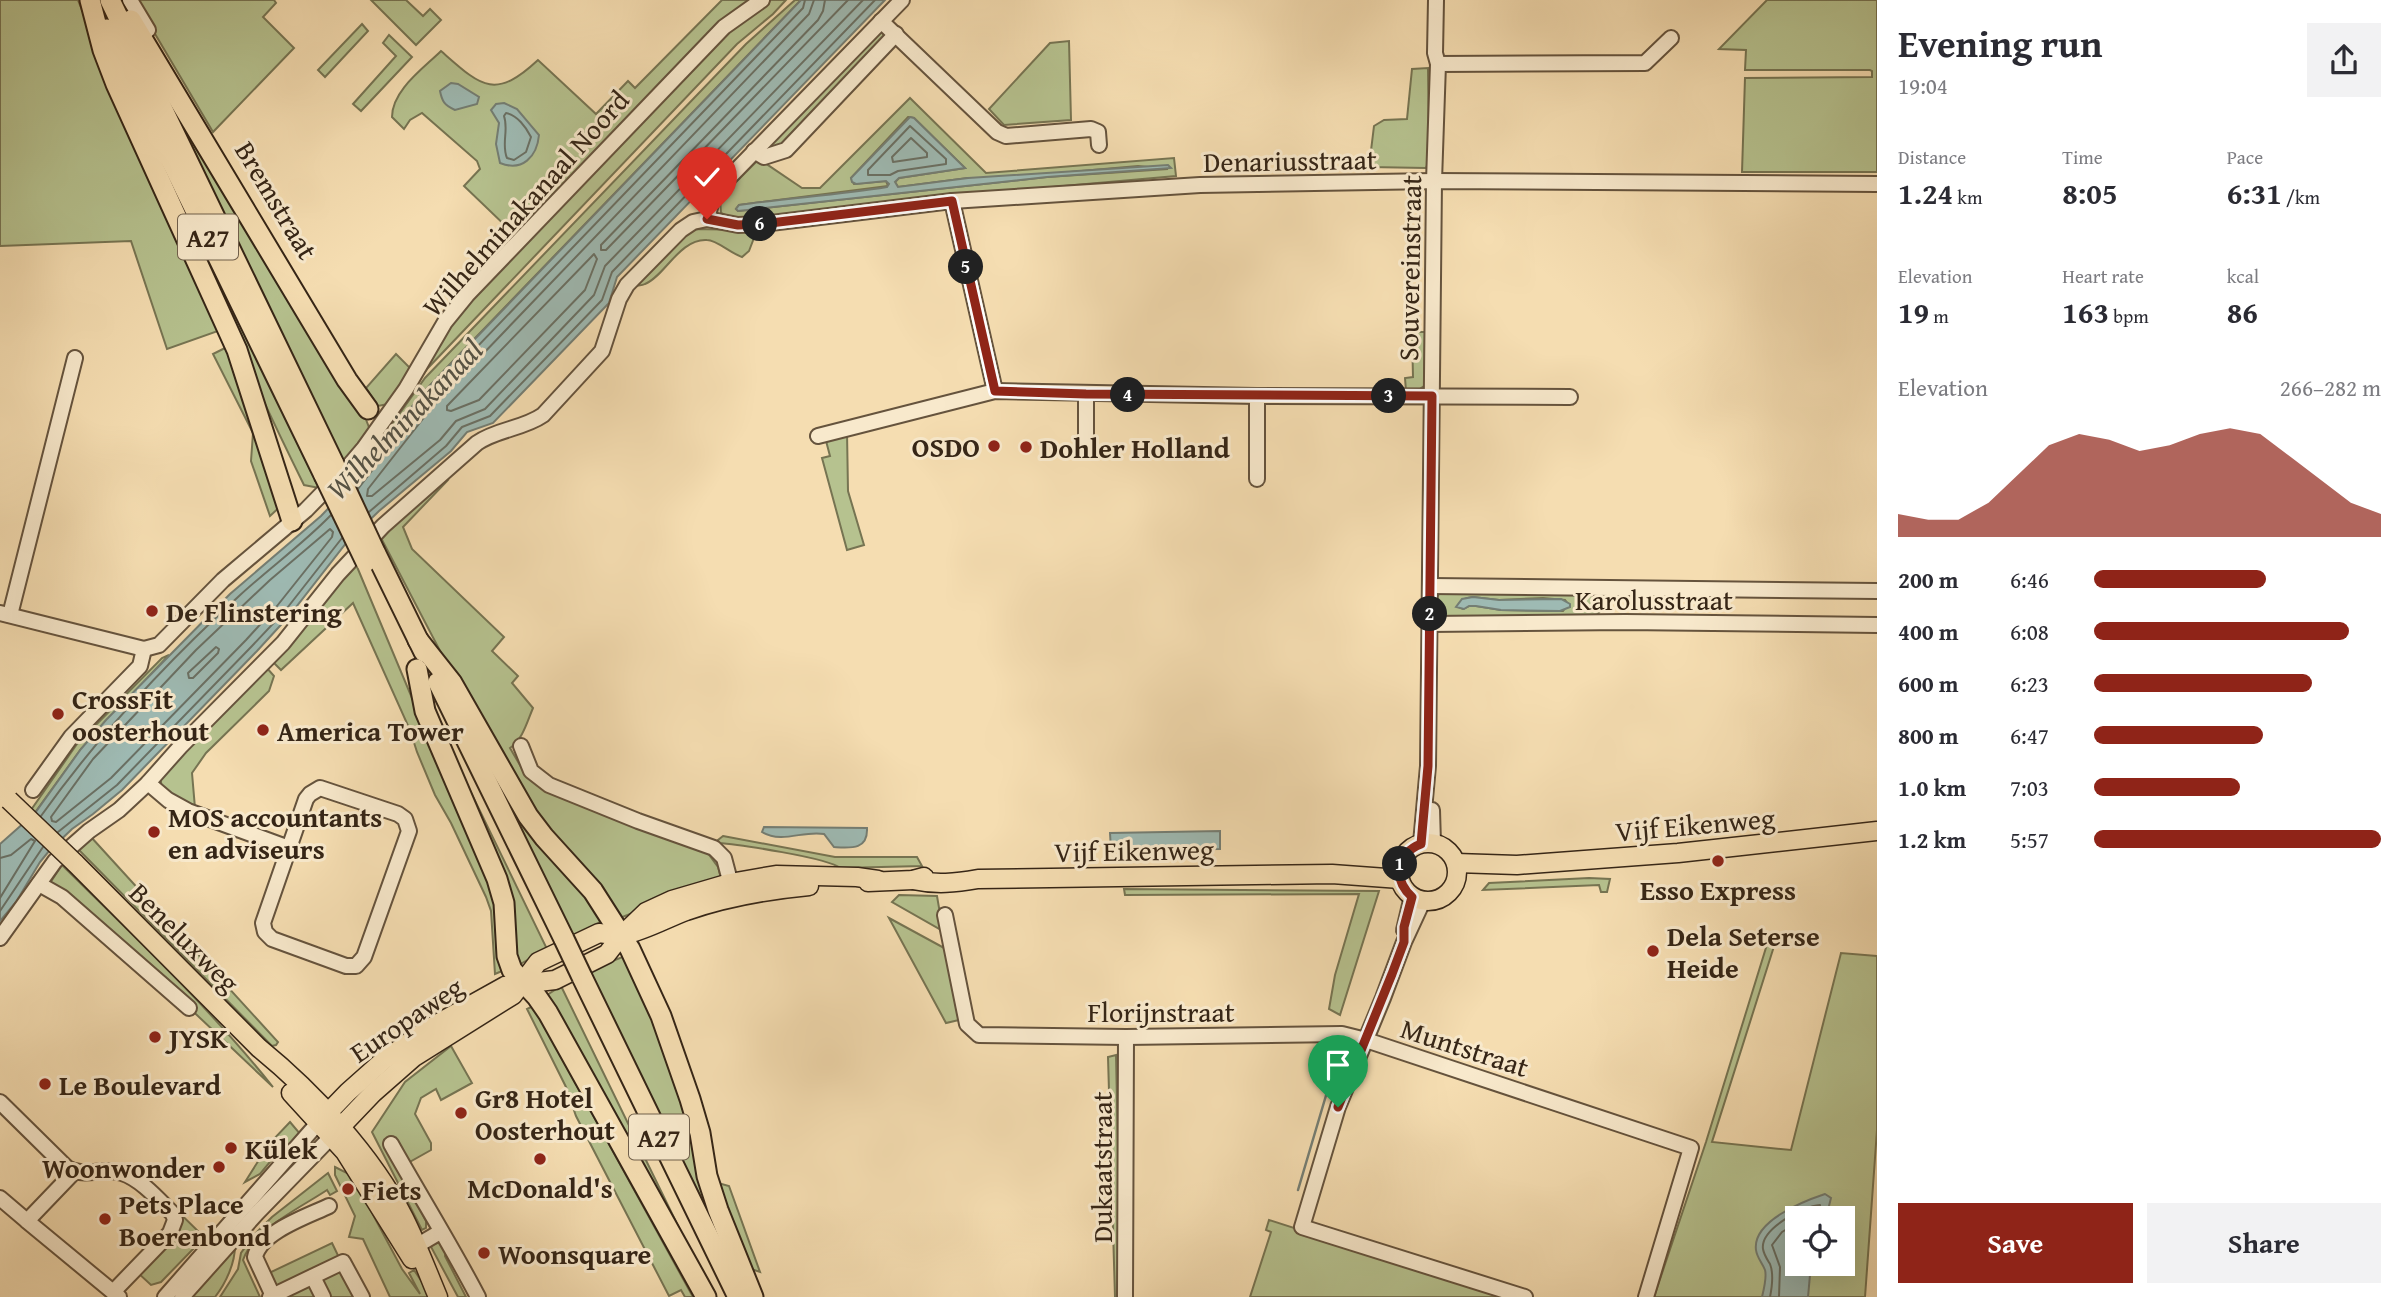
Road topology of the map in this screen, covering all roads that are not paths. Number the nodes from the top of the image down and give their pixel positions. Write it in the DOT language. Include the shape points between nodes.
graph roads {
  1 [pos="92,0"];
  2 [pos="110,0"];
  3 [pos="116,0"];
  4 [pos="130,0"];
  5 [pos="762,0"];
  6 [pos="902,0"];
  7 [pos="1436,0"];
  8 [pos="881,21"];
  9 [pos="896,34"];
  10 [pos="1671,38"];
  11 [pos="1438,64"];
  12 [pos="1099,145"];
  13 [pos="754,151"];
  14 [pos="1434,181"];
  15 [pos="1877,184"];
  16 [pos="952,201"];
  17 [pos="707,219"];
  18 [pos="75,358"];
  19 [pos="995,391"];
  20 [pos="1086,394"];
  21 [pos="1257,396"];
  22 [pos="1432,396"];
  23 [pos="1570,397"];
  24 [pos="376,414"];
  25 [pos="818,436"];
  26 [pos="1086,452"];
  27 [pos="329,470"];
  28 [pos="1257,480"];
  29 [pos="292,521"];
  30 [pos="370,557"];
  31 [pos="1431,586"];
  32 [pos="1877,591"];
  33 [pos="5,614"];
  34 [pos="1430,624"];
  35 [pos="1877,625"];
  36 [pos="418,640"];
  37 [pos="144,649"];
  38 [pos="417,668"];
  39 [pos="521,746"];
  40 [pos="148,783"];
  41 [pos="33,790"];
  42 [pos="5,796"];
  43 [pos="1877,831"];
  44 [pos="1427,843"];
  45 [pos="289,848"];
  46 [pos="1457,870"];
  47 [pos="1400,872"];
  48 [pos="39,884"];
  49 [pos="733,890"];
  50 [pos="1417,899"];
  51 [pos="945,915"];
  52 [pos="621,936"];
  53 [pos="0,938"];
  54 [pos="558,942"];
  55 [pos="576,980"];
  56 [pos="523,982"];
  57 [pos="189,1008"];
  58 [pos="1126,1037"];
  59 [pos="1366,1040"];
  60 [pos="0,1102"];
  61 [pos="329,1125"];
  62 [pos="391,1144"];
  63 [pos="74,1172"];
  64 [pos="0,1198"];
  65 [pos="329,1206"];
  66 [pos="27,1221"];
  67 [pos="440,1232"];
  68 [pos="412,1248"];
  69 [pos="313,1277"];
  70 [pos="117,1291"];
  71 [pos="271,1296"];
  72 [pos="165,1297"];
  73 [pos="181,1297"];
  74 [pos="323,1297"];
  75 [pos="362,1297"];
  76 [pos="438,1297"];
  77 [pos="478,1297"];
  78 [pos="706,1297"];
  79 [pos="723,1297"];
  80 [pos="738,1297"];
  81 [pos="753,1297"];
  82 [pos="1125,1297"];
  83 [pos="1525,1297"];
  84 [pos="1646,1297"];
  1 -- 27 [label="highway, A27"];
  1 -- 29 [label="highway, A27" via="103,50 117,84 237,350"];
  2 -- 27 [label="highway, A27"];
  3 -- 24 [label="highway, A27" via="347,380"];
  4 -- 24 [label="street, Bremstraat"];
  5 -- 24 [label="street, Wilhelminakanaal Noord" via="724,27 467,295 445,322 406,389"];
  6 -- 8 [label="street"];
  7 -- 11 [label="street, Souvereinstraat"];
  8 -- 9 [label="street"];
  8 -- 13 [label="street"];
  9 -- 12 [label="street" via="998,132 1006,136 1091,129 1098,132"];
  9 -- 13 [label="street" via="786,150 764,158"];
  10 -- 11 [label="street" via="1645,63"];
  11 -- 14 [label="street, Souvereinstraat"];
  13 -- 17 [label="street" via="714,193"];
  14 -- 15 [label="street, Denariusstraat"];
  14 -- 16 [label="street, Denariusstraat" via="1200,185"];
  14 -- 22 [label="street, Souvereinstraat"];
  16 -- 17 [label="street, Denariusstraat" via="762,224"];
  16 -- 19 [label="street"];
  17 -- 40 [label="street" via="685,226 627,285 603,351 543,415 477,443 383,526 283,643"];
  18 -- 33 [label="street"];
  19 -- 20 [label="street"];
  19 -- 25 [label="street"];
  20 -- 21 [label="street"];
  20 -- 26 [label="street"];
  21 -- 22 [label="street"];
  21 -- 28 [label="street"];
  22 -- 23 [label="street"];
  22 -- 31 [label="street, Souvereinstraat"];
  24 -- 29 [label="street, Wilhelminakanaal Noord" via="346,468"];
  27 -- 30 [label="highway, A27, bridge"];
  29 -- 37 [label="street, Wilhelminakanaal Noord" via="223,580 159,645"];
  30 -- 36 [label="highway, A27"];
  30 -- 38 [label="highway, A27"];
  31 -- 32 [label="street, Karolusstraat"];
  31 -- 34 [label="street, Souvereinstraat"];
  33 -- 37 [label="street"];
  34 -- 35 [label="street, Karolusstraat"];
  34 -- 44 [label="street, Souvereinstraat"];
  36 -- 52 [label="highway, A27" via="452,683 528,816 593,891"];
  36 -- 54 [label="highway, A27"];
  37 -- 41 [label="street, Wilhelminakanaal Noord" via="140,666 71,737"];
  38 -- 54 [label="highway, A27"];
  38 -- 56 [label="highway, A27" via="425,711 497,879 504,903 507,956 512,971"];
  39 -- 49 [label="street" via="531,771 549,785 714,848 724,858"];
  40 -- 45 [label="street" via="188,811"];
  40 -- 48 [label="street" via="72,845"];
  42 -- 61 [label="main road, Beneluxweg, bridge" via="259,1048 267,1064"];
  43 -- 46 [label="main road, Vijf Eikenweg" via="1678,853"];
  44 -- 46 [label="main road" via="1447,850"];
  44 -- 47 [label="main road" via="1408,851"];
  45 -- 45 [label="street" via="307,799 320,788 405,819 409,831 365,957 356,966 272,939 265,932 263,923"];
  46 -- 50 [label="main road" via="1455,885 1445,897"];
  47 -- 49 [label="main road, Vijf Eikenweg" via="928,876"];
  47 -- 50 [label="main road" via="1402,886"];
  48 -- 53 [label="street"];
  48 -- 57 [label="street" via="62,897"];
  49 -- 52 [label="main road, Vijf Eikenweg" via="672,900 646,912"];
  50 -- 59 [label="street"];
  51 -- 58 [label="street, Florijnstraat" via="967,1024 973,1031 979,1035"];
  52 -- 56 [label="main road, Europaweg" via="598,933 534,965"];
  52 -- 81 [label="highway, A27" via="661,1016 690,1098 718,1210"];
  54 -- 55 [label="highway, A27, bridge"];
  55 -- 79 [label="highway, A27"];
  55 -- 80 [label="highway, A27"];
  56 -- 61 [label="main road, Europaweg" via="513,995 414,1057"];
  56 -- 78 [label="highway, A27" via="548,1013"];
  58 -- 59 [label="street, Florijnstraat" via="1342,1034"];
  58 -- 82 [label="street, Dukaatstraat"];
  59 -- 83 [label="street, Muntstraat" via="1338,1107 1302,1227"];
  59 -- 84 [label="street, Muntstraat" via="1691,1148"];
  60 -- 63 [label="street"];
  61 -- 68 [label="main road, Beneluxweg"];
  61 -- 72 [label="street, Europaweg"];
  61 -- 73 [label="street, Europaweg"];
  62 -- 67 [label="street"];
  63 -- 66 [label="street"];
  63 -- 70 [label="street" via="119,1172 132,1177 173,1214 174,1226"];
  64 -- 66 [label="street"];
  65 -- 71 [label="street" via="274,1232 256,1250"];
  66 -- 70 [label="street" via="98,1281"];
  67 -- 68 [label="street"];
  67 -- 77 [label="street"];
  68 -- 76 [label="main road, Beneluxweg"];
  69 -- 71 [label="street"];
  69 -- 74 [label="street"];
  69 -- 75 [label="street" via="343,1262"];
}
